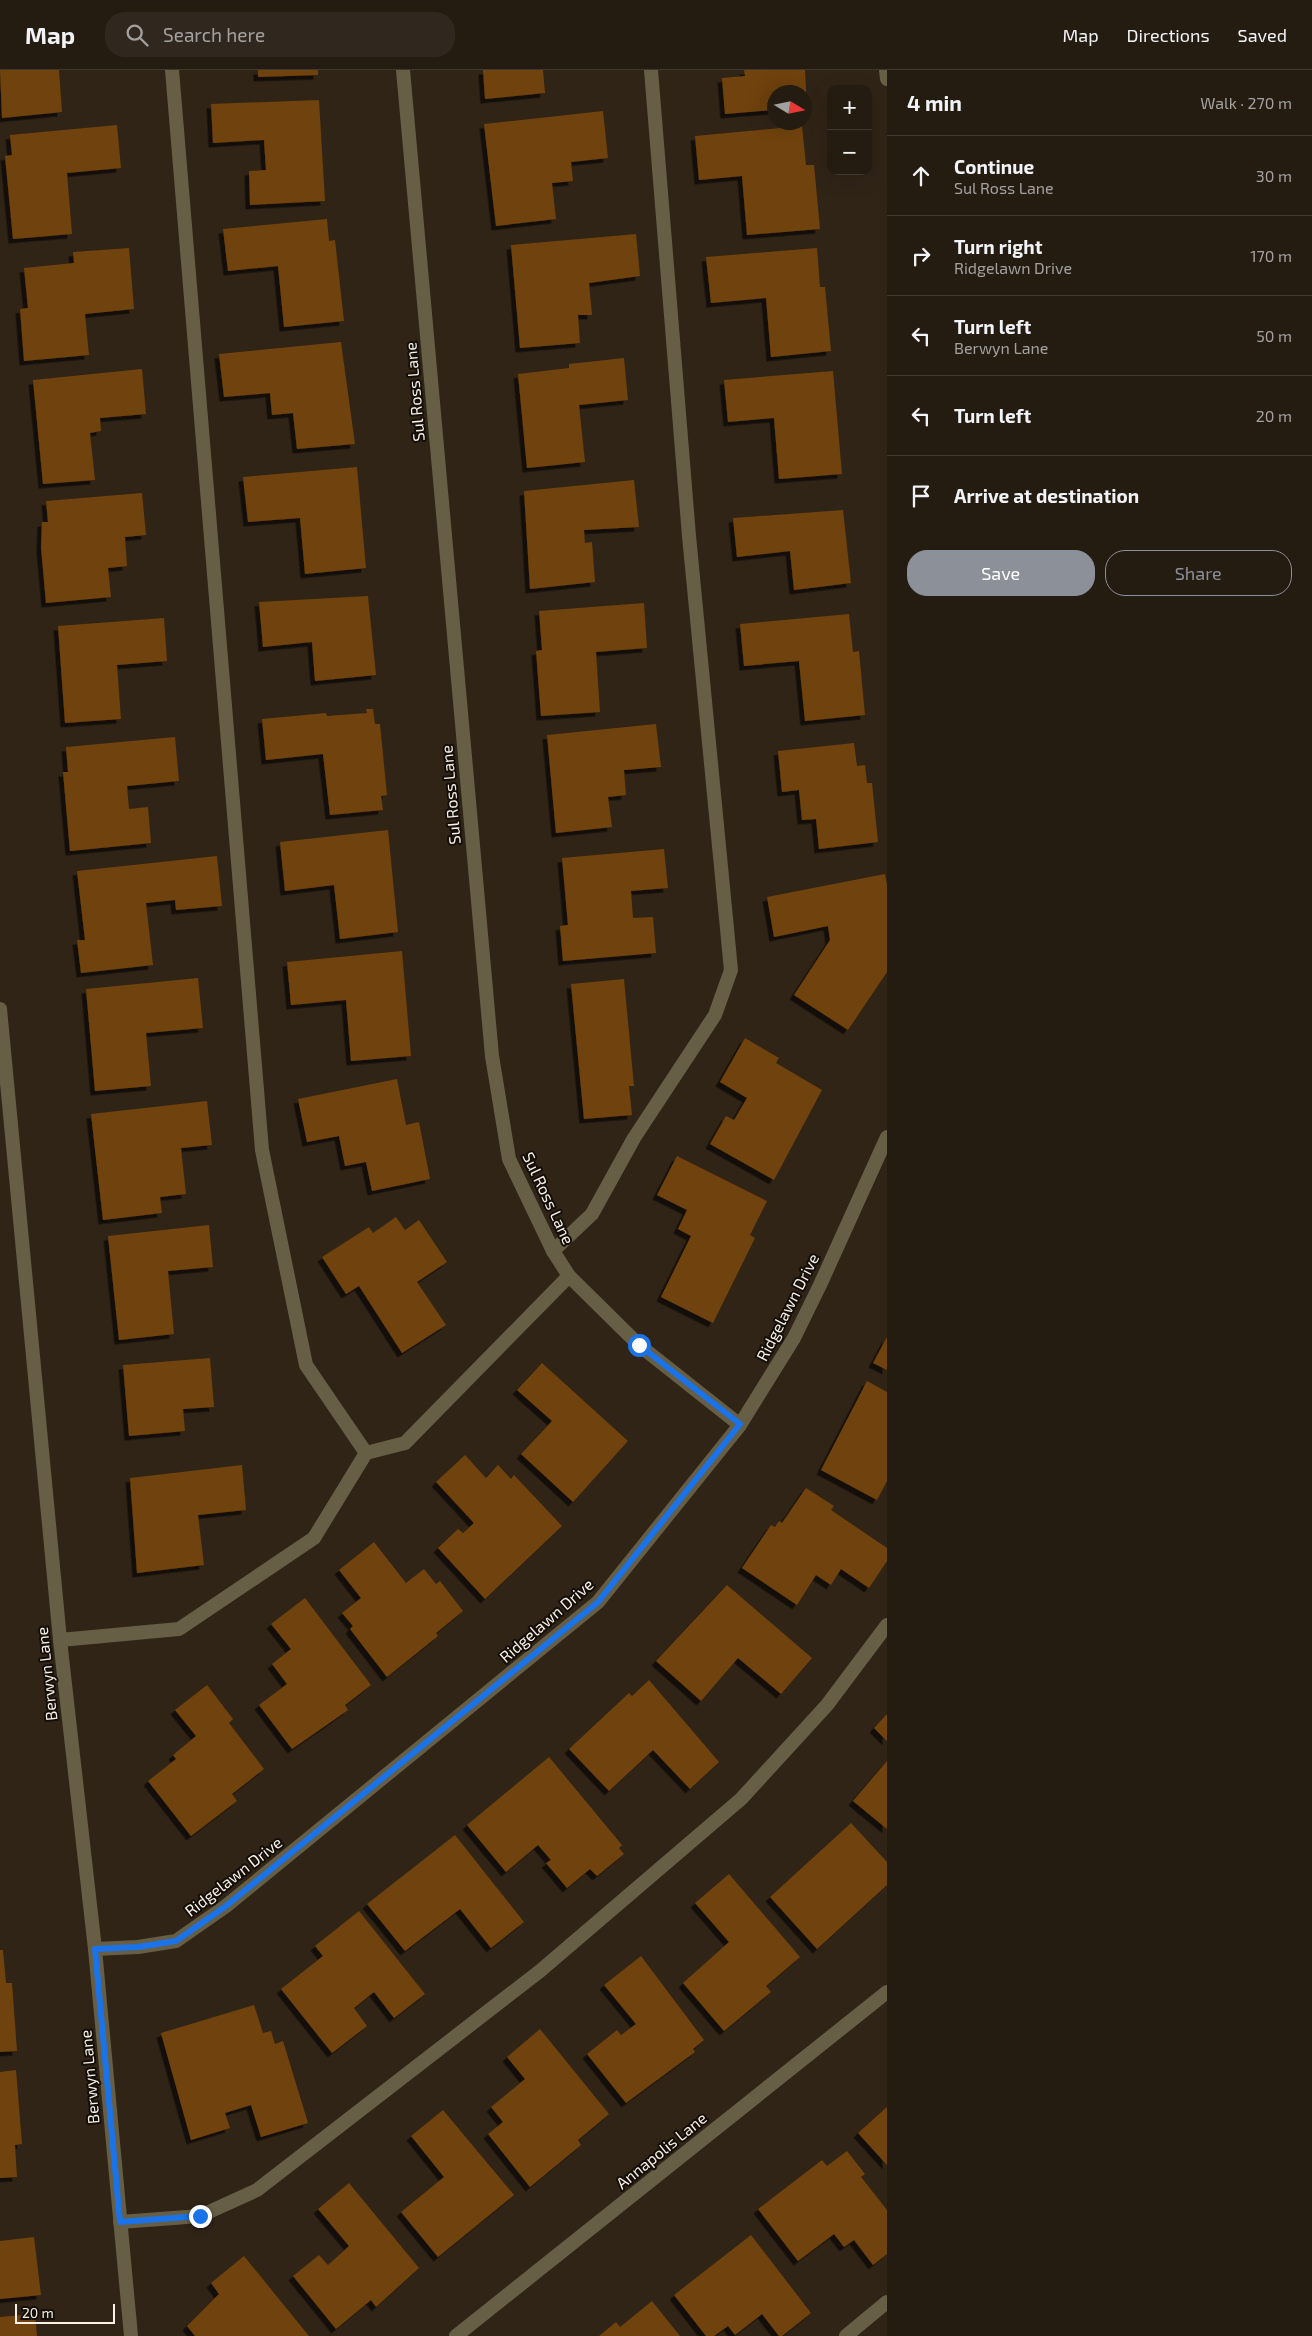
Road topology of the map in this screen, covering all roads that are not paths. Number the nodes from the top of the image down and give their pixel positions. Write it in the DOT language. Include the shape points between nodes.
graph roads {
  1 [pos="172,70"];
  2 [pos="402,70"];
  3 [pos="651,70"];
  4 [pos="886,70"];
  5 [pos="887,78"];
  6 [pos="0,1008"];
  7 [pos="887,1137"];
  8 [pos="553,1252"];
  9 [pos="569,1276"];
  10 [pos="740,1424"];
  11 [pos="366,1453"];
  12 [pos="887,1625"];
  13 [pos="60,1640"];
  14 [pos="95,1949"];
  15 [pos="887,1992"];
  16 [pos="120,2222"];
  17 [pos="887,2302"];
  18 [pos="131,2336"];
  19 [pos="456,2336"];
  20 [pos="846,2336"];
  1 -- 11 [label="street" via="262,1150 306,1365"];
  2 -- 8 [label="street, Sul Ross Lane" via="492,1056 510,1159"];
  3 -- 8 [label="street" via="689,536 731,970 715,1016 634,1138 592,1214"];
  4 -- 5 [label="street"];
  6 -- 13 [label="street, Berwyn Lane"];
  7 -- 10 [label="street, Ridgelawn Drive" via="794,1338"];
  8 -- 9 [label="street, Sul Ross Lane"];
  9 -- 10 [label="street, Sul Ross Lane" via="639,1345"];
  9 -- 11 [label="street" via="404,1443"];
  10 -- 14 [label="street, Ridgelawn Drive" via="598,1602 226,1906 176,1941"];
  11 -- 13 [label="street" via="314,1538 179,1629"];
  12 -- 16 [label="street" via="827,1705 741,1799 540,1972 257,2190 200,2216"];
  13 -- 14 [label="street, Berwyn Lane"];
  14 -- 16 [label="street, Berwyn Lane"];
  15 -- 19 [label="street, Annapolis Lane"];
  16 -- 18 [label="street, Berwyn Lane"];
  17 -- 20 [label="street"];
}
